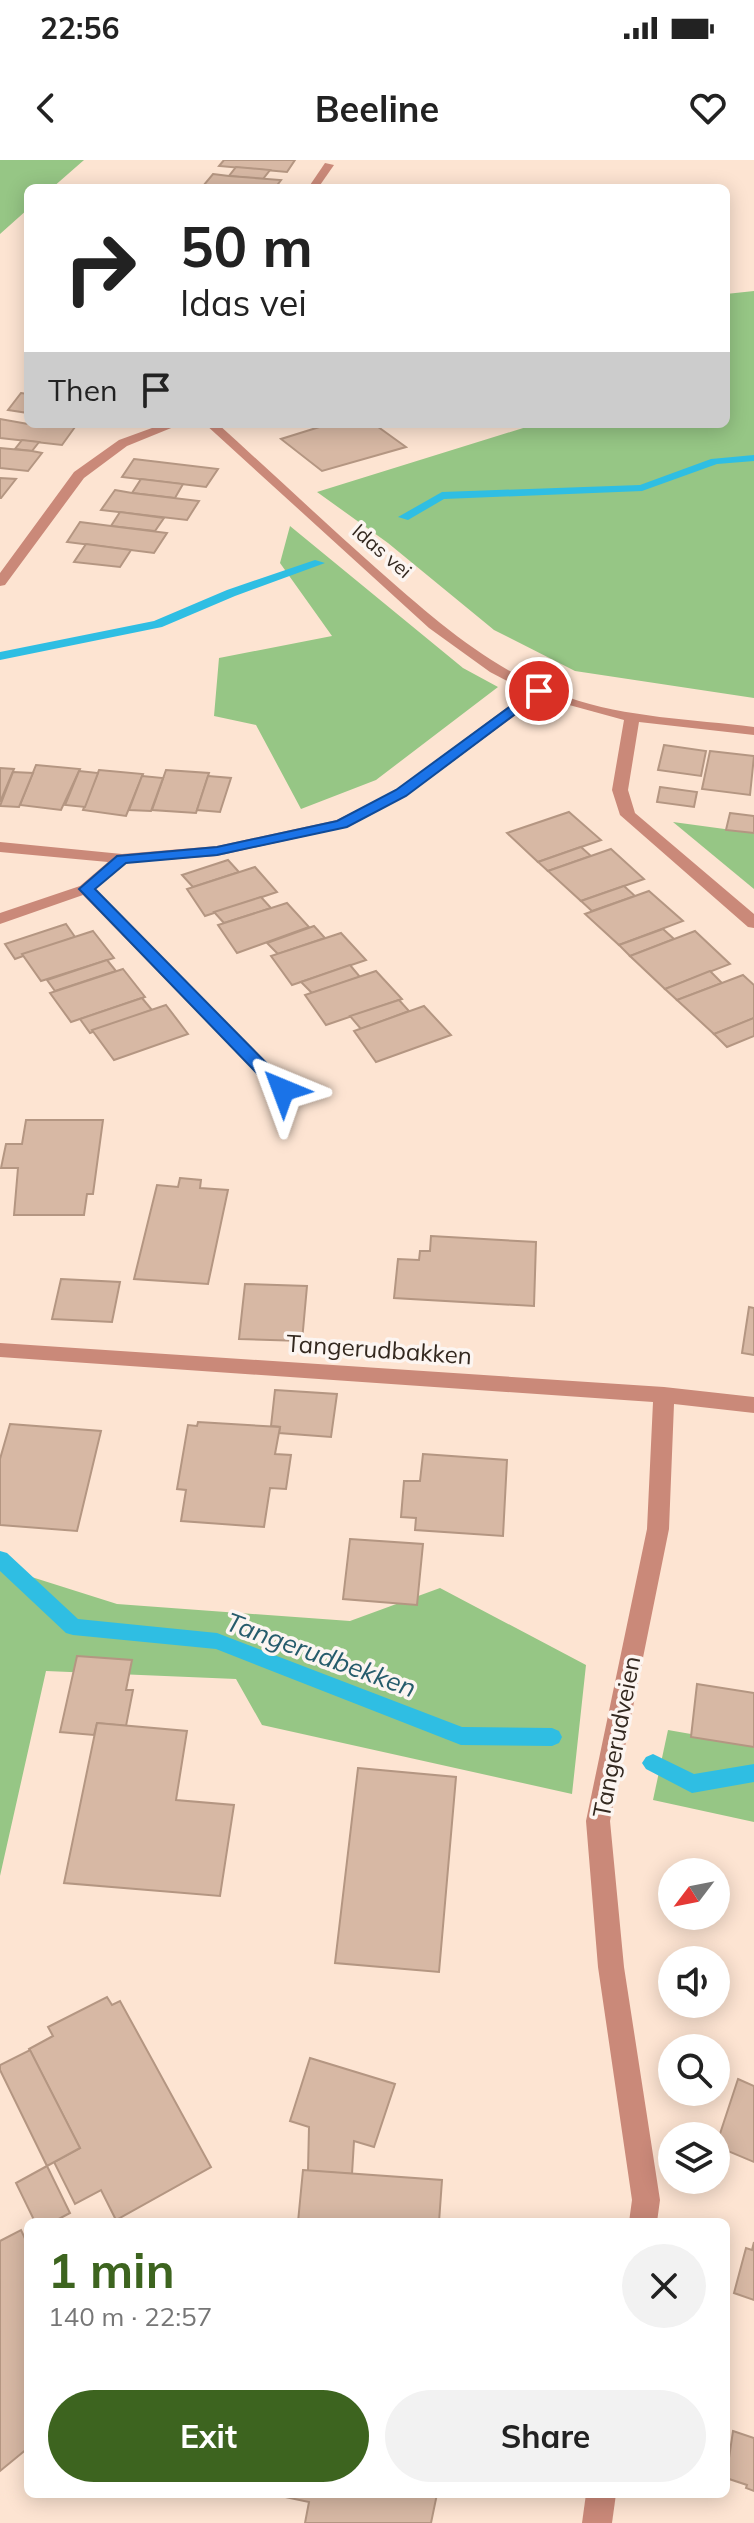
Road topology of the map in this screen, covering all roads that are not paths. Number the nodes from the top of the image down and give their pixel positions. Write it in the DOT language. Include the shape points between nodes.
graph roads {
  1 [pos="329,165"];
  2 [pos="316,184"];
  3 [pos="164,428"];
  4 [pos="215,428"];
  5 [pos="0,582"];
  6 [pos="539,691"];
  7 [pos="632,717"];
  8 [pos="754,731"];
  9 [pos="0,847"];
  10 [pos="122,859"];
  11 [pos="86,889"];
  12 [pos="0,919"];
  13 [pos="754,923"];
  14 [pos="283,1090"];
  15 [pos="0,1350"];
  16 [pos="664,1395"];
  17 [pos="754,1405"];
  18 [pos="644,2218"];
  19 [pos="600,2498"];
  20 [pos="597,2523"];
  1 -- 2 [label="street"];
  3 -- 5 [label="street" via="123,443 79,475"];
  4 -- 6 [label="street, Idas vei" via="415,610 474,656"];
  6 -- 7 [label="street, Idas vei"];
  6 -- 10 [label="street" via="401,793 342,824 217,851"];
  7 -- 8 [label="street, Idas vei"];
  7 -- 13 [label="street" via="620,790 628,815"];
  9 -- 10 [label="street"];
  10 -- 11 [label="street"];
  11 -- 12 [label="street"];
  11 -- 14 [label="street"];
  15 -- 16 [label="street, Tangerudbakken"];
  16 -- 17 [label="street, Tangerudbakken"];
  16 -- 18 [label="street, Tangerudveien" via="658,1529 598,1821 611,1967 646,2200"];
  19 -- 20 [label="street"];
}
